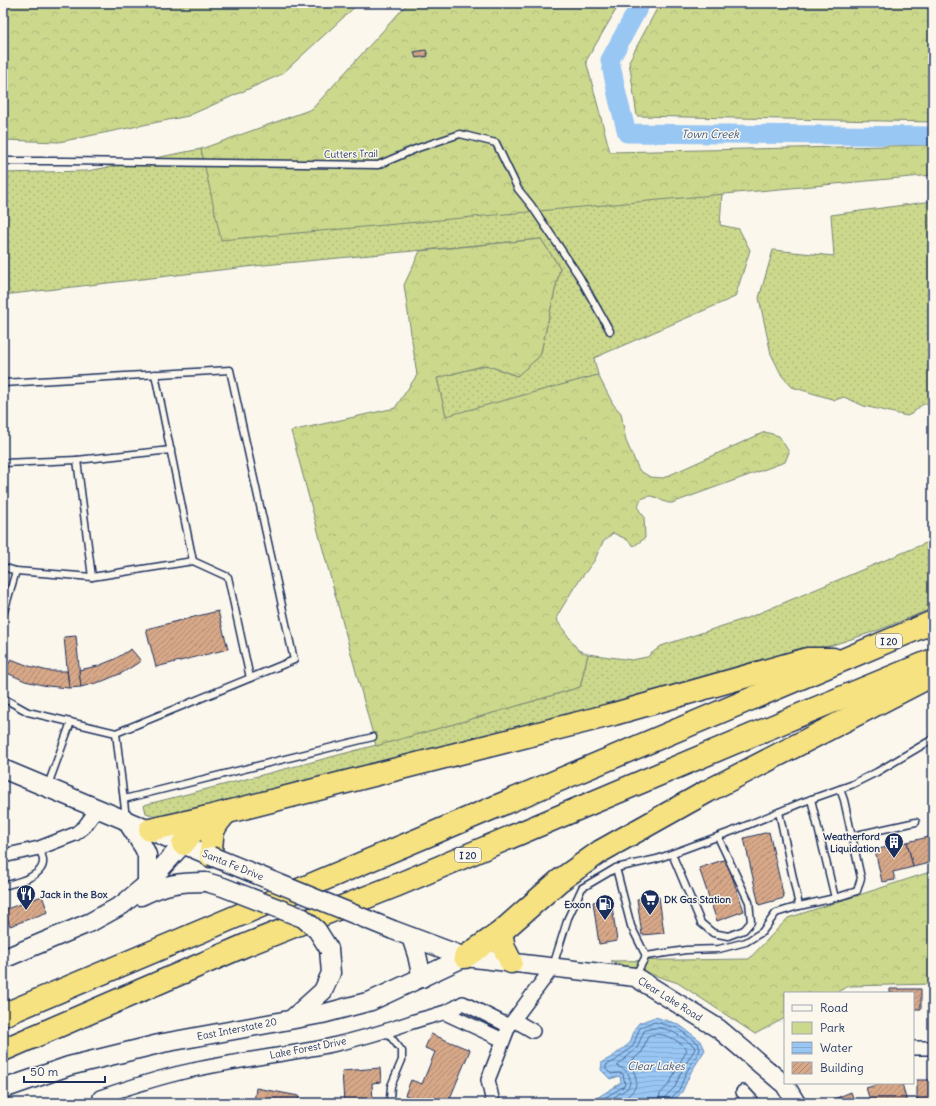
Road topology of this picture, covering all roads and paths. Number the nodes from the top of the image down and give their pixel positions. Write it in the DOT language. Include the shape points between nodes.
graph roads {
  1 [pos="3,161"];
  2 [pos="610,331"];
  3 [pos="156,374"];
  4 [pos="3,383"];
  5 [pos="171,450"];
  6 [pos="77,460"];
  7 [pos="3,463"];
  8 [pos="193,561"];
  9 [pos="3,567"];
  10 [pos="16,571"];
  11 [pos="92,577"];
  12 [pos="3,615"];
  13 [pos="933,622"];
  14 [pos="844,659"];
  15 [pos="933,660"];
  16 [pos="933,674"];
  17 [pos="250,678"];
  18 [pos="4,701"];
  19 [pos="71,722"];
  20 [pos="116,733"];
  21 [pos="373,737"];
  22 [pos="933,739"];
  23 [pos="3,769"];
  24 [pos="47,787"];
  25 [pos="840,789"];
  26 [pos="124,799"];
  27 [pos="811,799"];
  28 [pos="98,808"];
  29 [pos="227,812"];
  30 [pos="779,812"];
  31 [pos="204,818"];
  32 [pos="126,820"];
  33 [pos="916,822"];
  34 [pos="150,830"];
  35 [pos="718,836"];
  36 [pos="852,836"];
  37 [pos="183,844"];
  38 [pos="39,848"];
  39 [pos="672,854"];
  40 [pos="3,856"];
  41 [pos="211,856"];
  42 [pos="616,868"];
  43 [pos="147,884"];
  44 [pos="3,886"];
  45 [pos="834,898"];
  46 [pos="122,905"];
  47 [pos="799,906"];
  48 [pos="501,932"];
  49 [pos="411,937"];
  50 [pos="646,956"];
  51 [pos="465,957"];
  52 [pos="3,959"];
  53 [pos="511,962"];
  54 [pos="553,967"];
  55 [pos="635,977"];
  56 [pos="422,978"];
  57 [pos="445,1013"];
  58 [pos="3,1015"];
  59 [pos="293,1018"];
  60 [pos="511,1023"];
  61 [pos="386,1031"];
  62 [pos="533,1031"];
  63 [pos="503,1040"];
  64 [pos="914,1048"];
  65 [pos="933,1048"];
  66 [pos="3,1050"];
  67 [pos="784,1082"];
  68 [pos="787,1084"];
  69 [pos="3,1089"];
  70 [pos="743,1092"];
  71 [pos="100,1097"];
  72 [pos="394,1103"];
  73 [pos="493,1103"];
  74 [pos="753,1103"];
  75 [pos="796,1103"];
  1 -- 2 [label="lane, Cutters Trail" via="378,165 460,134 489,141 496,143 518,189 579,276"];
  3 -- 4 [label="lane"];
  3 -- 5 [label="lane"];
  3 -- 17 [label="lane" via="230,370 294,660"];
  5 -- 6 [label="lane"];
  5 -- 8 [label="lane"];
  6 -- 7 [label="lane"];
  6 -- 11 [label="lane"];
  8 -- 11 [label="lane"];
  8 -- 17 [label="lane" via="228,576"];
  9 -- 10 [label="lane"];
  10 -- 11 [label="lane"];
  10 -- 12 [label="lane"];
  13 -- 14 [label="highway, I 20"];
  14 -- 29 [label="highway" via="807,659 614,714"];
  14 -- 58 [label="highway, I 20"];
  15 -- 66 [label="highway, I 20" via="395,886 246,945"];
  16 -- 48 [label="highway" via="708,791 601,851 559,881"];
  17 -- 20 [label="lane"];
  18 -- 19 [label="lane" via="28,712"];
  19 -- 20 [label="lane"];
  19 -- 24 [label="lane"];
  20 -- 26 [label="lane"];
  21 -- 26 [label="lane"];
  22 -- 25 [label="lane" via="877,772"];
  23 -- 24 [label="main road, Santa Fe Drive"];
  24 -- 28 [label="main road, Santa Fe Drive"];
  25 -- 27 [label="lane"];
  25 -- 36 [label="lane"];
  26 -- 32 [label="lane"];
  27 -- 30 [label="lane"];
  27 -- 45 [label="lane"];
  28 -- 32 [label="main road, Santa Fe Drive"];
  28 -- 38 [label="street" via="84,827 75,834"];
  29 -- 31 [label="highway"];
  29 -- 41 [label="highway" via="216,824 212,834"];
  30 -- 35 [label="lane"];
  30 -- 47 [label="lane"];
  31 -- 34 [label="highway"];
  31 -- 37 [label="highway"];
  32 -- 34 [label="main road, Santa Fe Drive"];
  32 -- 43 [label="main road" via="144,848"];
  33 -- 36 [label="lane"];
  34 -- 37 [label="main road, Santa Fe Drive"];
  35 -- 39 [label="lane"];
  35 -- 39 [label="lane" via="749,902 751,922 744,930 728,936 713,933 701,923"];
  36 -- 45 [label="lane" via="861,878 857,891"];
  37 -- 41 [label="main road, Santa Fe Drive"];
  37 -- 43 [label="main road"];
  38 -- 40 [label="street"];
  38 -- 44 [label="lane" via="44,861 41,869 27,880"];
  39 -- 42 [label="lane"];
  41 -- 49 [label="main road, Santa Fe Drive, bridge"];
  42 -- 50 [label="lane" via="630,926"];
  42 -- 54 [label="lane" via="582,888 568,918"];
  43 -- 46 [label="main road"];
  45 -- 47 [label="lane"];
  46 -- 52 [label="main road" via="91,922"];
  46 -- 59 [label="main road, bridge" via="163,886 206,882 303,918 317,930 329,949 331,973 324,991"];
  47 -- 50 [label="lane" via="776,913 762,932 746,942 719,949 686,950"];
  48 -- 51 [label="highway"];
  48 -- 53 [label="highway" via="504,948"];
  49 -- 51 [label="main road, Santa Fe Drive"];
  49 -- 56 [label="main road"];
  50 -- 55 [label="lane"];
  51 -- 53 [label="main road, Clear Lake Road"];
  51 -- 56 [label="main road, East Interstate 20"];
  53 -- 54 [label="main road, Clear Lake Road"];
  54 -- 55 [label="main road, Clear Lake Road"];
  54 -- 60 [label="street"];
  55 -- 67 [label="main road, Clear Lake Road" via="719,1029"];
  56 -- 59 [label="main road, East Interstate 20" via="370,1001 322,1014"];
  57 -- 60 [label="street, Lake Forest Drive" via="463,1003"];
  57 -- 61 [label="street, Lake Forest Drive" via="425,1017"];
  57 -- 63 [label="street"];
  59 -- 69 [label="main road, East Interstate 20" via="163,1043 69,1066"];
  60 -- 62 [label="street"];
  60 -- 63 [label="street"];
  61 -- 71 [label="street, Lake Forest Drive" via="328,1046 192,1070"];
  61 -- 72 [label="lane" via="402,1051 402,1060 390,1086 390,1099"];
  63 -- 73 [label="street" via="488,1080"];
  64 -- 65 [label="street"];
  68 -- 75 [label="main road, Clear Lake Road"];
  70 -- 74 [label="street"];
}
